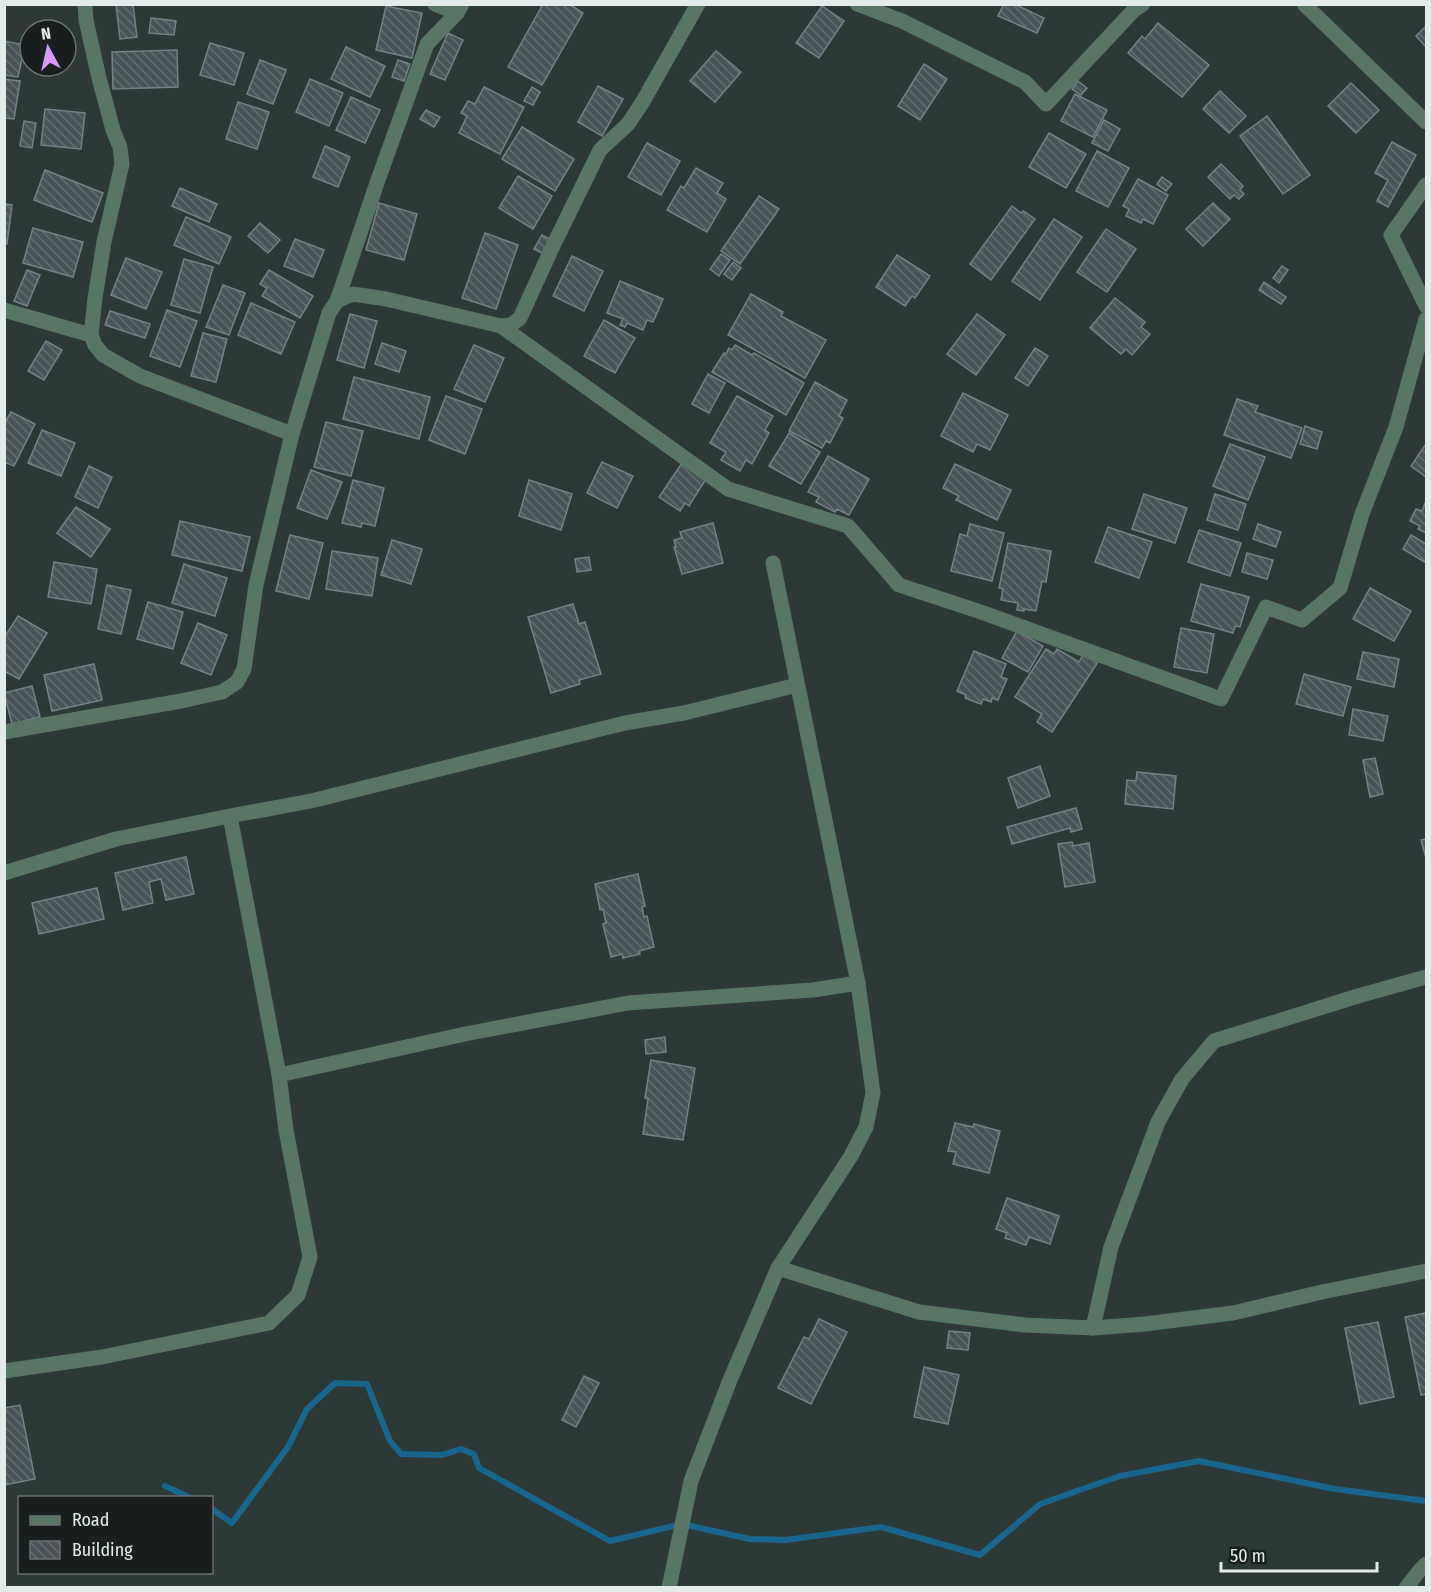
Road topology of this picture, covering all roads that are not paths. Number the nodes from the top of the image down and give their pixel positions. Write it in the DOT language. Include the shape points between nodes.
graph roads {
  1 [pos="85,4"];
  2 [pos="435,4"];
  3 [pos="698,4"];
  4 [pos="857,4"];
  5 [pos="1143,4"];
  6 [pos="1304,4"];
  7 [pos="459,9"];
  8 [pos="1426,122"];
  9 [pos="1426,185"];
  10 [pos="337,301"];
  11 [pos="1426,306"];
  12 [pos="4,310"];
  13 [pos="1426,319"];
  14 [pos="501,326"];
  15 [pos="91,335"];
  16 [pos="292,434"];
  17 [pos="773,563"];
  18 [pos="797,685"];
  19 [pos="4,732"];
  20 [pos="230,816"];
  21 [pos="4,873"];
  22 [pos="1426,977"];
  23 [pos="858,983"];
  24 [pos="279,1075"];
  25 [pos="778,1268"];
  26 [pos="1426,1271"];
  27 [pos="1093,1328"];
  28 [pos="4,1371"];
  29 [pos="1426,1564"];
  30 [pos="669,1587"];
  31 [pos="1406,1587"];
  1 -- 15 [label="street" via="122,164 104,242"];
  2 -- 7 [label="street"];
  3 -- 14 [label="street" via="628,124 600,150 520,318 512,325"];
  4 -- 5 [label="street" via="902,21 1024,82 1047,104"];
  6 -- 8 [label="street"];
  7 -- 10 [label="street" via="427,44"];
  9 -- 11 [label="street" via="1391,235"];
  10 -- 14 [label="street" via="353,294 386,299"];
  10 -- 16 [label="street" via="329,314"];
  12 -- 15 [label="street"];
  13 -- 14 [label="street" via="1396,427 1362,514 1340,588 1302,620 1266,607 1221,699 899,585 848,526 728,489"];
  15 -- 16 [label="street" via="103,355 140,376"];
  16 -- 19 [label="street" via="256,585 244,669 237,682 222,692 181,701"];
  17 -- 18 [label="street"];
  18 -- 20 [label="street" via="311,801"];
  18 -- 23 [label="street"];
  20 -- 21 [label="street" via="116,839"];
  20 -- 24 [label="street"];
  22 -- 27 [label="street" via="1214,1041 1182,1078 1158,1122 1110,1247"];
  23 -- 24 [label="street" via="813,990 628,1003"];
  23 -- 25 [label="street" via="873,1093 866,1126 851,1156"];
  24 -- 28 [label="street" via="310,1257 298,1295 269,1323 102,1357"];
  25 -- 27 [label="street" via="919,1312 1025,1325"];
  25 -- 30 [label="street" via="691,1481"];
  26 -- 27 [label="street" via="1233,1313"];
  29 -- 31 [label="street"];
}
